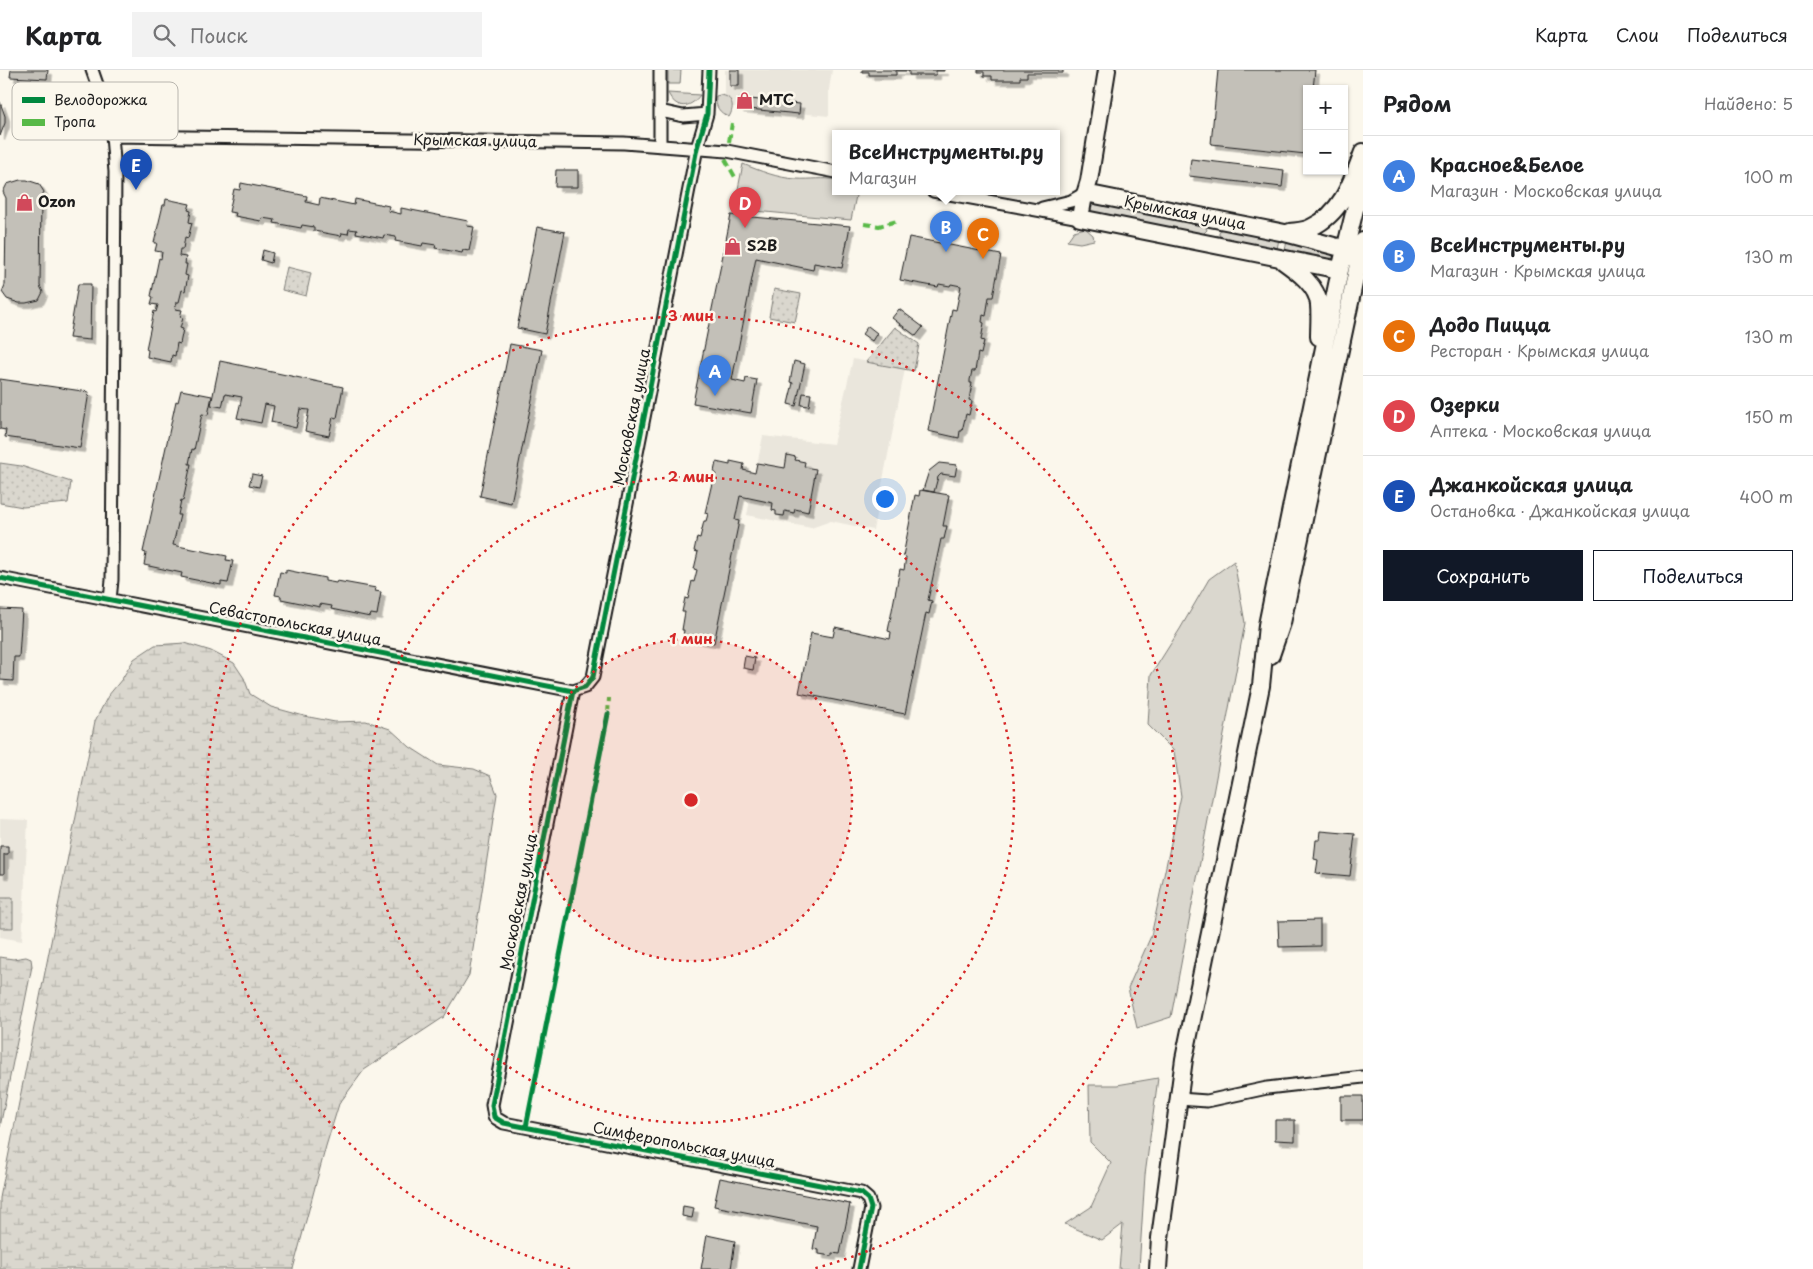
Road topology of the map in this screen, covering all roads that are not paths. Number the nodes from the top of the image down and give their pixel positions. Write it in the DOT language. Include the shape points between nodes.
graph roads {
  1 [pos="92,70"];
  2 [pos="660,70"];
  3 [pos="710,70"];
  4 [pos="1107,70"];
  5 [pos="96,82"];
  6 [pos="660,111"];
  7 [pos="707,114"];
  8 [pos="178,137"];
  9 [pos="112,140"];
  10 [pos="660,145"];
  11 [pos="697,148"];
  12 [pos="1363,152"];
  13 [pos="832,171"];
  14 [pos="1363,176"];
  15 [pos="1085,193"];
  16 [pos="954,195"];
  17 [pos="1026,209"];
  18 [pos="1080,218"];
  19 [pos="1216,219"];
  20 [pos="1285,233"];
  21 [pos="1363,241"];
  22 [pos="1210,244"];
  23 [pos="1344,250"];
  24 [pos="1280,258"];
  25 [pos="1358,264"];
  26 [pos="1340,270"];
  27 [pos="1319,377"];
  28 [pos="0,578"];
  29 [pos="110,600"];
  30 [pos="1261,686"];
  31 [pos="585,688"];
  32 [pos="573,691"];
  33 [pos="1363,1078"];
  34 [pos="1179,1099"];
  35 [pos="494,1117"];
  36 [pos="859,1269"];
  37 [pos="1158,1269"];
  1 -- 5 [label="street"];
  2 -- 6 [label="street"];
  3 -- 7 [label="street"];
  4 -- 15 [label="main road"];
  6 -- 7 [label="street" via="683,116"];
  6 -- 10 [label="street"];
  7 -- 11 [label="street, Московская улица"];
  8 -- 10 [label="street, Крымская улица"];
  9 -- 29 [label="street" via="116,199"];
  10 -- 11 [label="street, Крымская улица"];
  11 -- 13 [label="street, Крымская улица"];
  11 -- 31 [label="street, Московская улица" via="595,668"];
  12 -- 20 [label="main road" via="1344,199 1326,218 1311,228"];
  14 -- 23 [label="main road"];
  15 -- 17 [label="street, Крымская улица" via="1057,206"];
  15 -- 18 [label="main road"];
  15 -- 19 [label="main road, Крымская улица"];
  16 -- 17 [label="street, Крымская улица"];
  17 -- 18 [label="street, Крымская улица"];
  18 -- 22 [label="main road, Крымская улица"];
  19 -- 20 [label="main road, Крымская улица"];
  19 -- 22 [label="main road"];
  20 -- 23 [label="main road, Крымская улица"];
  21 -- 25 [label="main road"];
  22 -- 24 [label="main road, Крымская улица"];
  23 -- 25 [label="main road"];
  23 -- 26 [label="main road"];
  24 -- 26 [label="main road, Крымская улица"];
  24 -- 27 [label="main road" via="1301,274 1320,303"];
  25 -- 26 [label="main road"];
  25 -- 30 [label="main road" via="1282,624"];
  26 -- 27 [label="main road"];
  27 -- 30 [label="main road" via="1268,625"];
  28 -- 29 [label="street, Севастопольская улица"];
  29 -- 32 [label="street, Севастопольская улица"];
  30 -- 34 [label="main road" via="1184,1059"];
  31 -- 32 [label="street, Севастопольская улица"];
  32 -- 35 [label="street, Московская улица" via="492,1105"];
  33 -- 34 [label="street" via="1267,1088 1207,1101"];
  34 -- 37 [label="main road"];
  35 -- 36 [label="street, Симферопольская улица" via="504,1123 861,1193 871,1208"];
}
